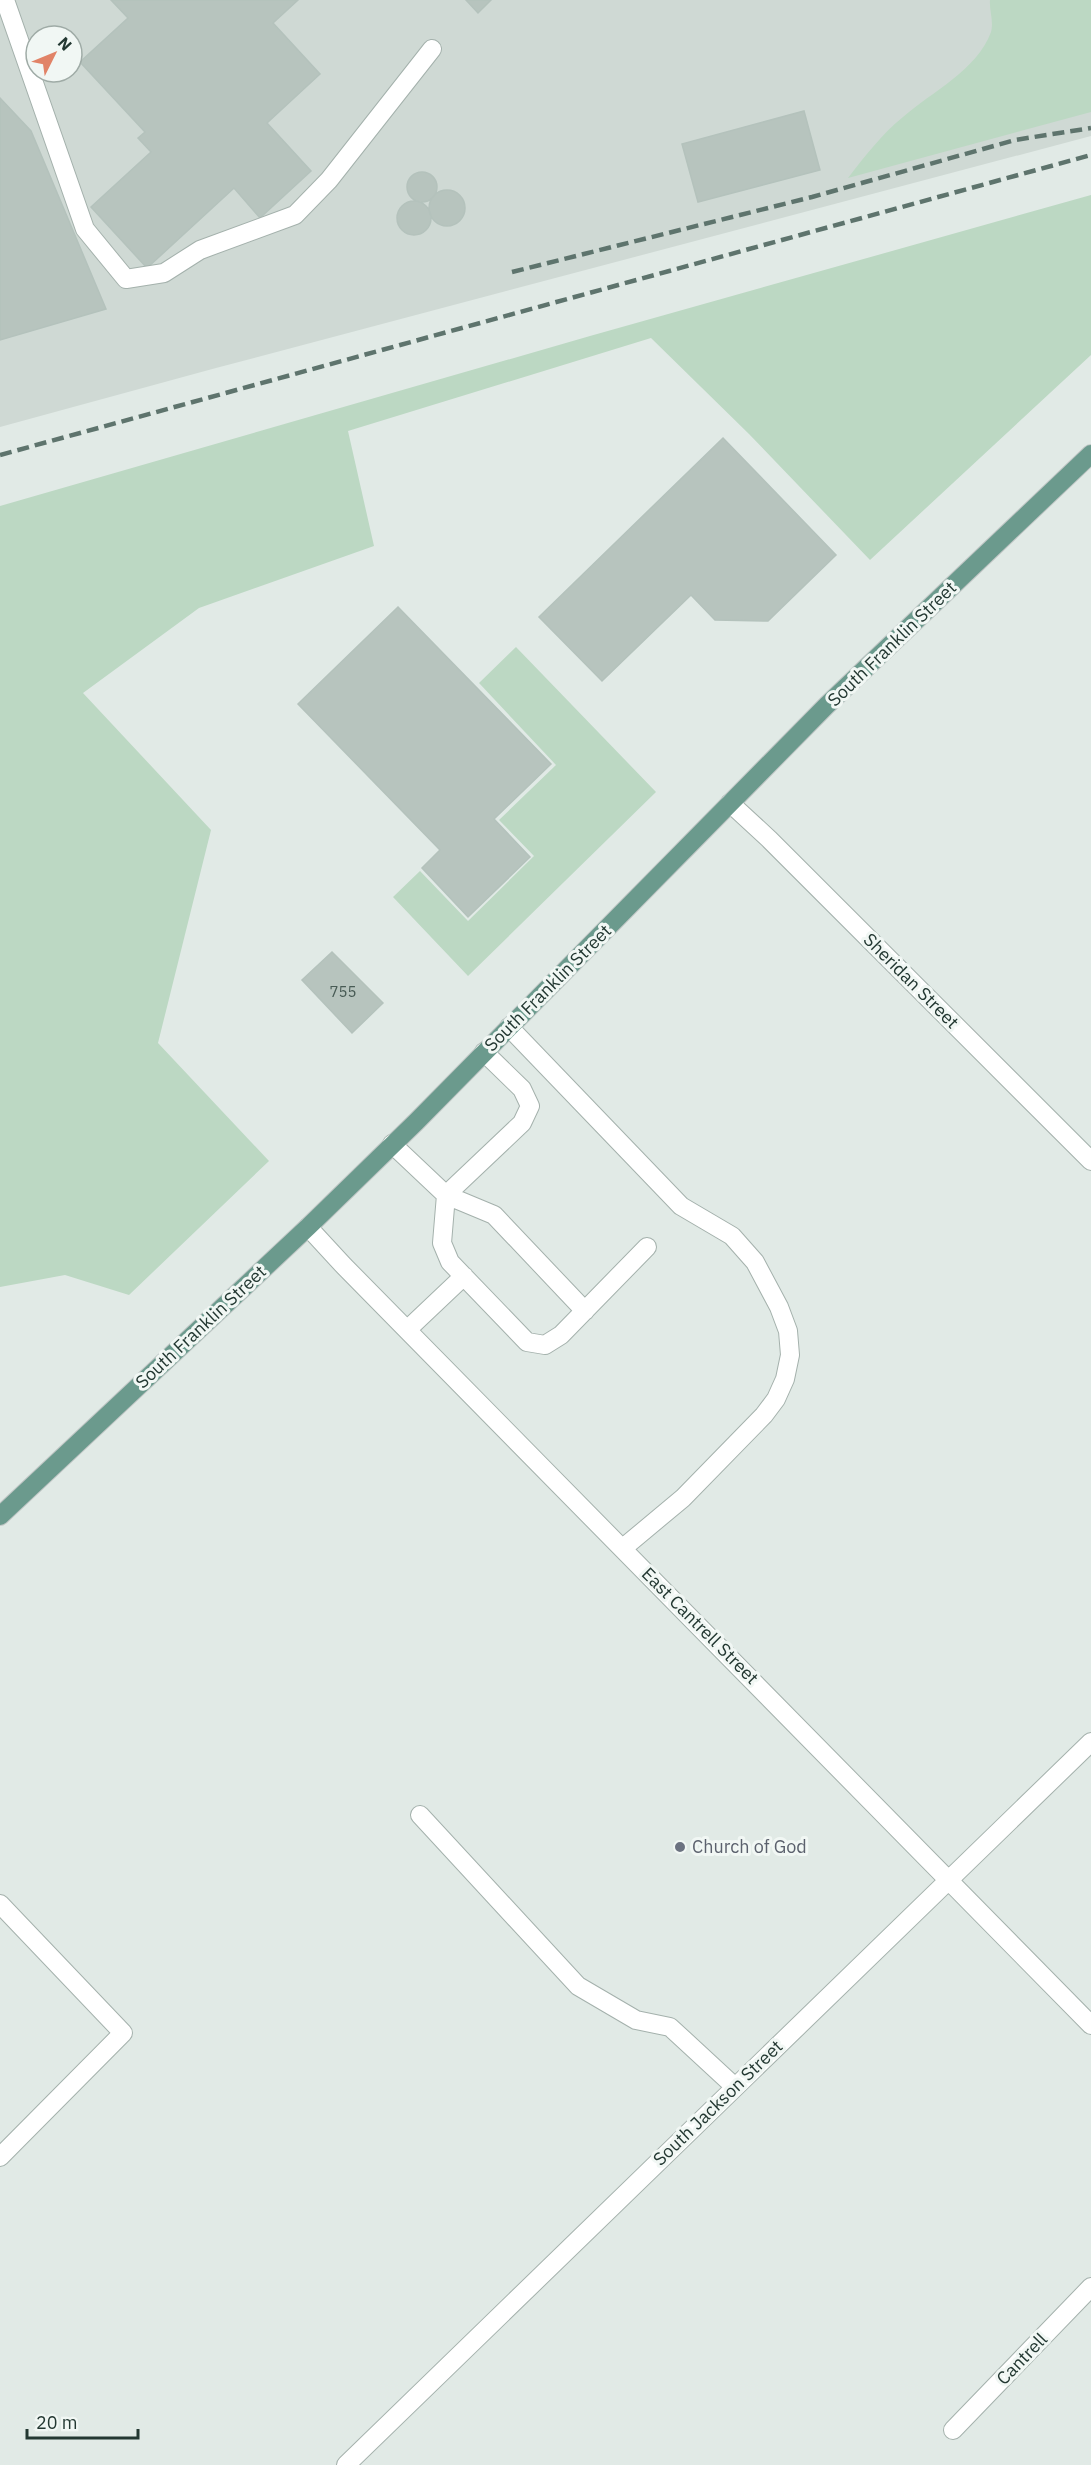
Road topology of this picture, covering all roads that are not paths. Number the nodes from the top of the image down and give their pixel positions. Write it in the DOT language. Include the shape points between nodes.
graph roads {
  1 [pos="6,0"];
  2 [pos="432,49"];
  3 [pos="1091,454"];
  4 [pos="730,803"];
  5 [pos="509,1027"];
  6 [pos="484,1052"];
  7 [pos="393,1144"];
  8 [pos="1091,1161"];
  9 [pos="446,1195"];
  10 [pos="308,1227"];
  11 [pos="647,1247"];
  12 [pos="464,1276"];
  13 [pos="585,1311"];
  14 [pos="408,1329"];
  15 [pos="0,1516"];
  16 [pos="623,1548"];
  17 [pos="1091,1742"];
  18 [pos="420,1815"];
  19 [pos="949,1879"];
  20 [pos="0,1904"];
  21 [pos="1091,2025"];
  22 [pos="735,2087"];
  23 [pos="0,2157"];
  24 [pos="1091,2287"];
  25 [pos="953,2430"];
  26 [pos="346,2465"];
  1 -- 2 [label="street" via="85,229 126,279 164,273 200,250 295,215 329,180"];
  3 -- 4 [label="main road, South Franklin Street" via="827,705"];
  4 -- 5 [label="main road, South Franklin Street"];
  4 -- 8 [label="street, Sheridan Street"];
  5 -- 6 [label="main road, South Franklin Street"];
  5 -- 16 [label="street" via="681,1206 732,1236 755,1262 788,1331 790,1355 785,1379 764,1415 683,1498"];
  6 -- 7 [label="main road, South Franklin Street"];
  6 -- 9 [label="street" via="522,1089 530,1106 522,1122"];
  7 -- 9 [label="street"];
  7 -- 10 [label="main road, South Franklin Street"];
  9 -- 12 [label="street" via="442,1243 450,1262"];
  9 -- 13 [label="street" via="494,1215"];
  10 -- 14 [label="street, East Cantrell Street"];
  10 -- 15 [label="main road, South Franklin Street"];
  11 -- 13 [label="street"];
  12 -- 13 [label="street" via="527,1342 545,1345"];
  12 -- 14 [label="street"];
  14 -- 16 [label="street, East Cantrell Street"];
  16 -- 19 [label="street, East Cantrell Street"];
  17 -- 19 [label="street, South Jackson Street"];
  18 -- 22 [label="street" via="578,1986 636,2020 670,2027"];
  19 -- 21 [label="street, East Cantrell Street"];
  19 -- 22 [label="street, South Jackson Street"];
  20 -- 23 [label="street" via="123,2033"];
  22 -- 26 [label="street, South Jackson Street"];
  24 -- 25 [label="street, Cantrell"];
}
